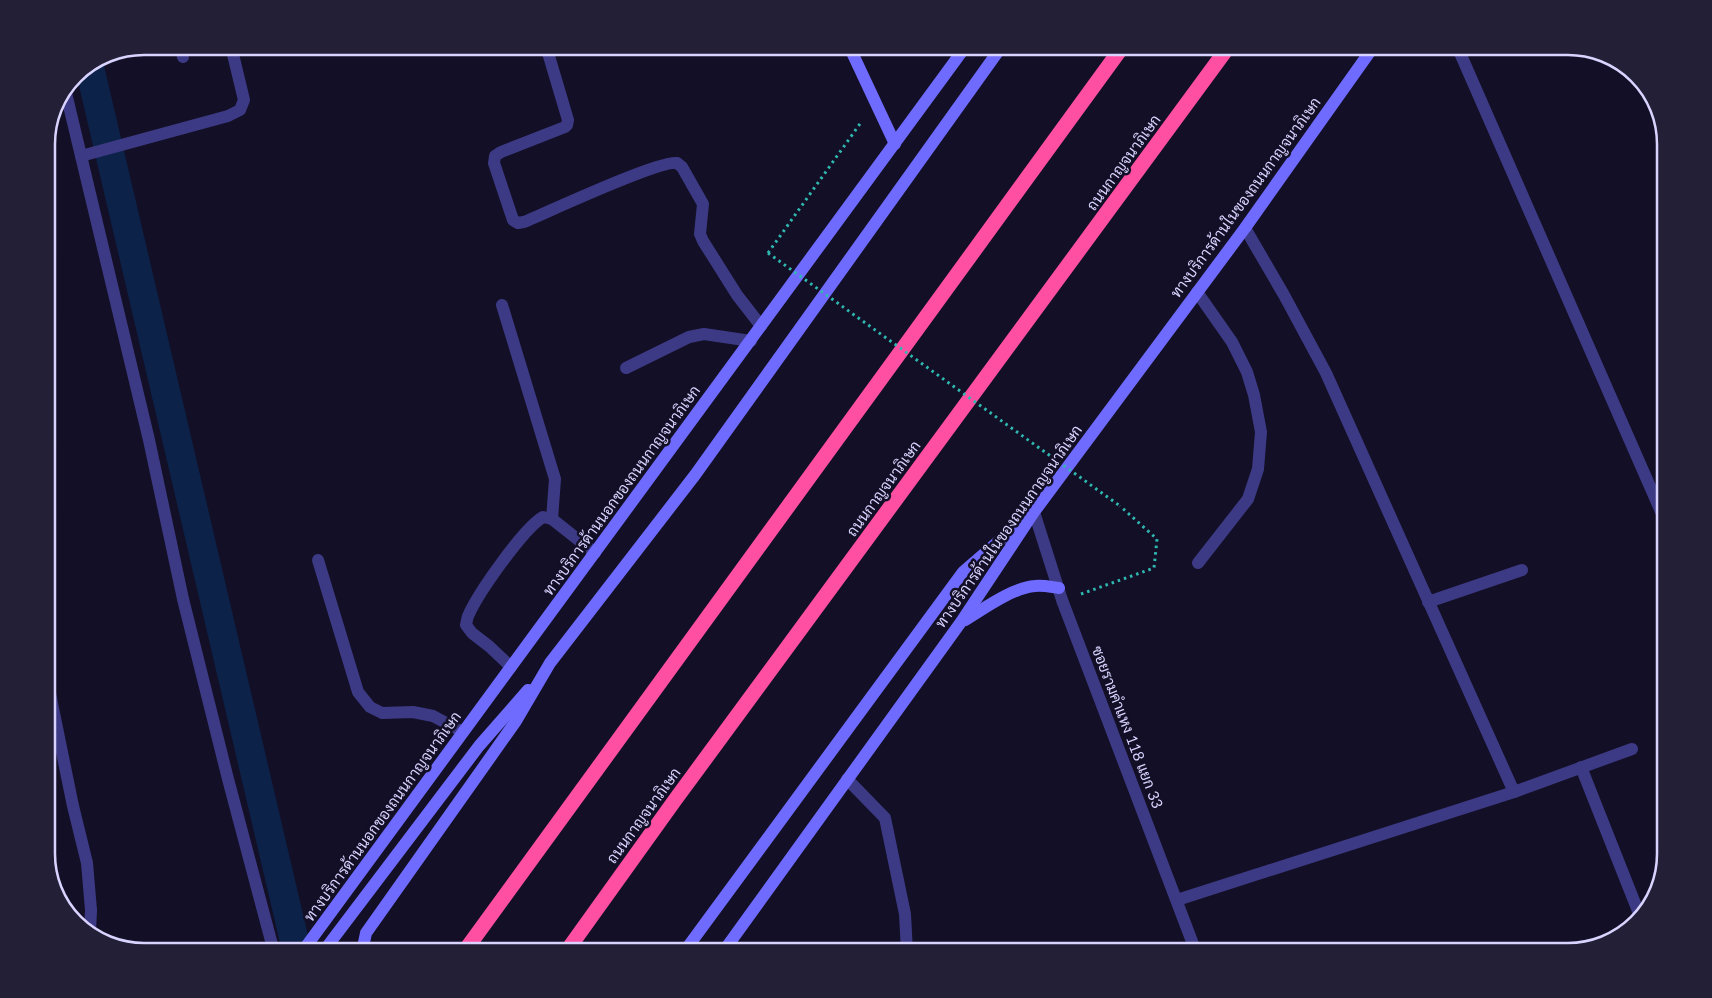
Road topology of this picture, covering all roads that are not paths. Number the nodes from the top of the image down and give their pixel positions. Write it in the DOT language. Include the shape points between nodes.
graph roads {
  1 [pos="233,55"];
  2 [pos="549,55"];
  3 [pos="853,55"];
  4 [pos="959,55"];
  5 [pos="996,55"];
  6 [pos="1116,55"];
  7 [pos="1222,55"];
  8 [pos="1368,55"];
  9 [pos="1461,55"];
  10 [pos="67,99"];
  11 [pos="895,144"];
  12 [pos="85,155"];
  13 [pos="1245,228"];
  14 [pos="1197,292"];
  15 [pos="502,305"];
  16 [pos="761,326"];
  17 [pos="751,341"];
  18 [pos="626,368"];
  19 [pos="1657,502"];
  20 [pos="1034,512"];
  21 [pos="552,519"];
  22 [pos="595,553"];
  23 [pos="318,560"];
  24 [pos="1198,563"];
  25 [pos="1522,570"];
  26 [pos="1060,594"];
  27 [pos="1428,602"];
  28 [pos="961,622"];
  29 [pos="550,663"];
  30 [pos="511,667"];
  31 [pos="55,718"];
  32 [pos="463,732"];
  33 [pos="1632,749"];
  34 [pos="1581,767"];
  35 [pos="848,779"];
  36 [pos="1514,792"];
  37 [pos="1177,900"];
  38 [pos="1638,910"];
  39 [pos="90,925"];
  40 [pos="272,943"];
  41 [pos="309,943"];
  42 [pos="330,943"];
  43 [pos="364,943"];
  44 [pos="471,943"];
  45 [pos="572,943"];
  46 [pos="691,943"];
  47 [pos="730,943"];
  48 [pos="907,943"];
  49 [pos="1193,943"];
  1 -- 12 [label="street" via="244,100 240,110"];
  2 -- 16 [label="street" via="568,120 565,127 494,156 513,220 524,222 635,175 677,163 703,204 700,234 703,241"];
  3 -- 11 [label="main road"];
  4 -- 11 [label="main road, ทางบริการด้านนอกของถนนกาญจนาภิเษก"];
  5 -- 29 [label="main road" via="695,475"];
  6 -- 44 [label="highway"];
  7 -- 45 [label="highway, ถนนกาญจนาภิเษก"];
  8 -- 13 [label="main road, ทางบริการด้านในของถนนกาญจนาภิเษก"];
  9 -- 19 [label="street"];
  10 -- 12 [label="street"];
  11 -- 16 [label="main road, ทางบริการด้านนอกของถนนกาญจนาภิเษก"];
  12 -- 40 [label="street" via="183,599"];
  13 -- 14 [label="main road, ทางบริการด้านในของถนนกาญจนาภิเษก"];
  13 -- 27 [label="street" via="1326,373"];
  14 -- 20 [label="main road, ทางบริการด้านในของถนนกาญจนาภิเษก"];
  14 -- 24 [label="street" via="1232,342 1248,372 1261,432 1258,470 1248,499"];
  15 -- 21 [label="street" via="554,478"];
  16 -- 17 [label="main road, ทางบริการด้านนอกของถนนกาญจนาภิเษก"];
  17 -- 18 [label="street" via="704,334 689,337"];
  17 -- 22 [label="main road, ทางบริการด้านนอกของถนนกาญจนาภิเษก"];
  20 -- 26 [label="street, ซอยรามคำแหง 118 แยก 33"];
  20 -- 28 [label="main road, ทางบริการด้านในของถนนกาญจนาภิเษก"];
  20 -- 46 [label="main road" via="963,572"];
  21 -- 22 [label="street"];
  21 -- 30 [label="street" via="543,517 535,522 484,588 468,616 466,625 472,633"];
  22 -- 30 [label="main road, ทางบริการด้านนอกของถนนกาญจนาภิเษก"];
  23 -- 32 [label="street" via="358,692 370,707 382,713 413,712 433,716"];
  25 -- 27 [label="street"];
  26 -- 28 [label="main road" via="1036,585 997,600"];
  26 -- 37 [label="street, ซอยรามคำแหง 118 แยก 33"];
  27 -- 36 [label="street"];
  28 -- 35 [label="main road, ทางบริการด้านในของถนนกาญจนาภิเษก"];
  29 -- 42 [label="main road" via="479,746"];
  29 -- 43 [label="main road" via="516,721 366,933"];
  30 -- 32 [label="main road, ทางบริการด้านนอกของถนนกาญจนาภิเษก"];
  31 -- 39 [label="street" via="87,863"];
  32 -- 41 [label="main road, ทางบริการด้านนอกของถนนกาญจนาภิเษก"];
  33 -- 34 [label="street"];
  34 -- 36 [label="street"];
  34 -- 38 [label="street"];
  35 -- 47 [label="main road, ทางบริการด้านในของถนนกาญจนาภิเษก"];
  35 -- 48 [label="street" via="885,818 905,914"];
  36 -- 37 [label="street"];
  37 -- 49 [label="street, ซอยรามคำแหง 118 แยก 33"];
}
